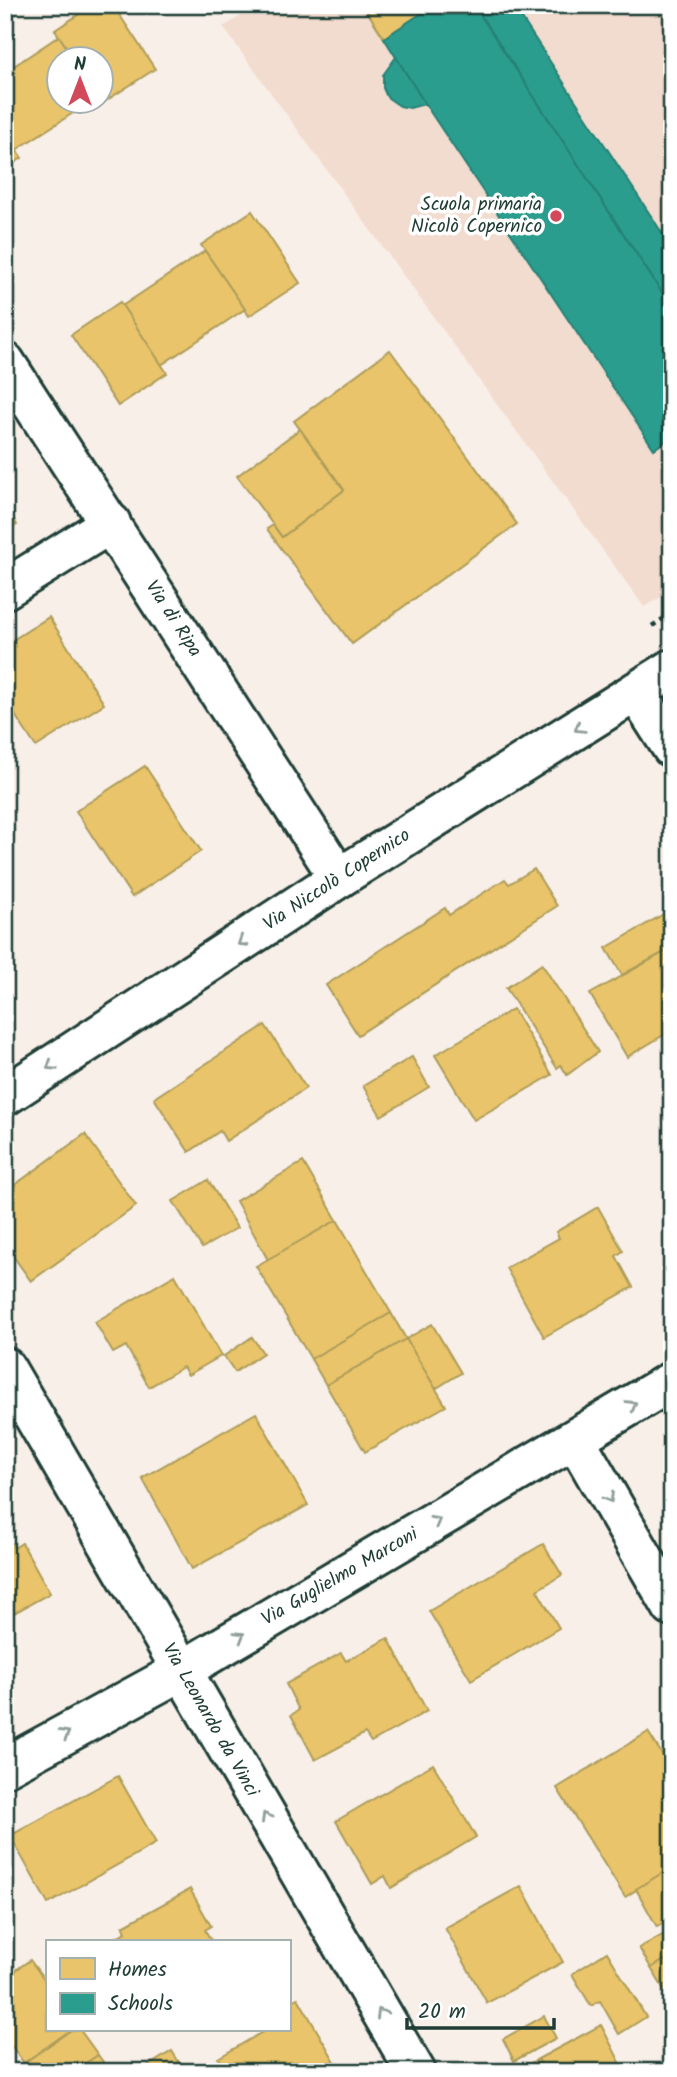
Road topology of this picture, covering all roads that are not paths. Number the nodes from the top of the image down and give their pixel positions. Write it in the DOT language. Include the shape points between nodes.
graph roads {
  1 [pos="5,362"];
  2 [pos="111,523"];
  3 [pos="5,589"];
  4 [pos="672,669"];
  5 [pos="636,692"];
  6 [pos="672,748"];
  7 [pos="339,878"];
  8 [pos="5,1096"];
  9 [pos="5,1367"];
  10 [pos="672,1381"];
  11 [pos="575,1439"];
  12 [pos="672,1606"];
  13 [pos="181,1671"];
  14 [pos="5,1767"];
  15 [pos="416,2072"];
  1 -- 2 [label="street, Via di Ripa"];
  2 -- 3 [label="street"];
  2 -- 7 [label="street, Via di Ripa"];
  4 -- 5 [label="street, Via Niccolò Copernico"];
  5 -- 6 [label="street"];
  5 -- 7 [label="street, Via Niccolò Copernico, one-way"];
  7 -- 8 [label="street, Via Niccolò Copernico, one-way"];
  9 -- 13 [label="street, Via Leonardo da Vinci"];
  11 -- 10 [label="street, Via Guglielmo Marconi, one-way"];
  11 -- 12 [label="street, one-way"];
  13 -- 11 [label="street, Via Guglielmo Marconi, one-way"];
  14 -- 13 [label="street, Via Guglielmo Marconi, one-way"];
  15 -- 13 [label="street, Via Leonardo da Vinci, one-way"];
}
